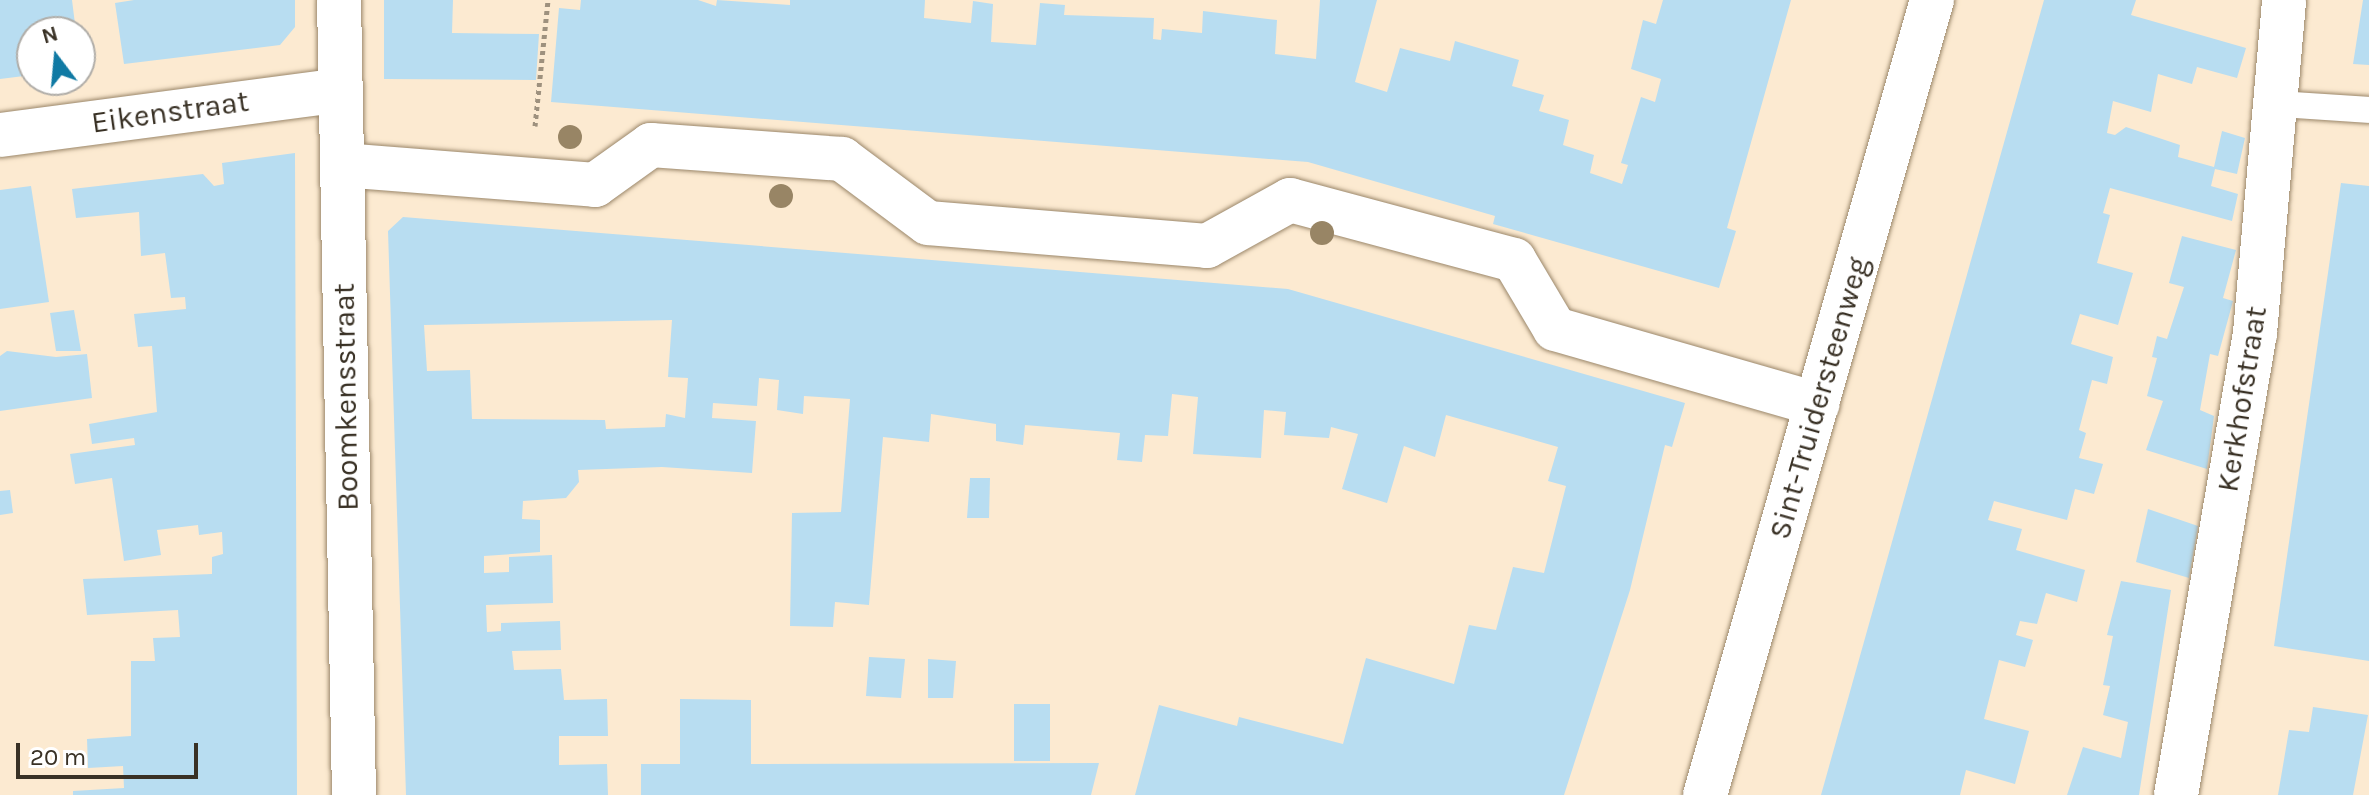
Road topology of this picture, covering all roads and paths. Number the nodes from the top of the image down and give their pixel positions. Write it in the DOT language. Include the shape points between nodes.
graph roads {
  1 [pos="339,0"];
  2 [pos="548,0"];
  3 [pos="1932,0"];
  4 [pos="2284,0"];
  5 [pos="340,90"];
  6 [pos="2279,104"];
  7 [pos="2369,110"];
  8 [pos="0,135"];
  9 [pos="342,165"];
  10 [pos="529,181"];
  11 [pos="1817,404"];
  12 [pos="354,795"];
  13 [pos="1705,795"];
  14 [pos="2176,795"];
  1 -- 5 [label="street, Boomkensstraat"];
  2 -- 10 [label="path"];
  3 -- 11 [label="street, Sint-Truidersteenweg"];
  4 -- 6 [label="street, Kerkhofstraat"];
  5 -- 8 [label="street, Eikenstraat"];
  5 -- 9 [label="street, Boomkensstraat"];
  6 -- 7 [label="lane"];
  6 -- 14 [label="street, Kerkhofstraat" via="2255,333"];
  9 -- 10 [label="street"];
  9 -- 12 [label="street, Boomkensstraat"];
  10 -- 11 [label="street" via="595,185 651,145 842,159 928,223 1207,246 1290,200 1514,260 1555,329"];
  11 -- 13 [label="street, Sint-Truidersteenweg"];
}
